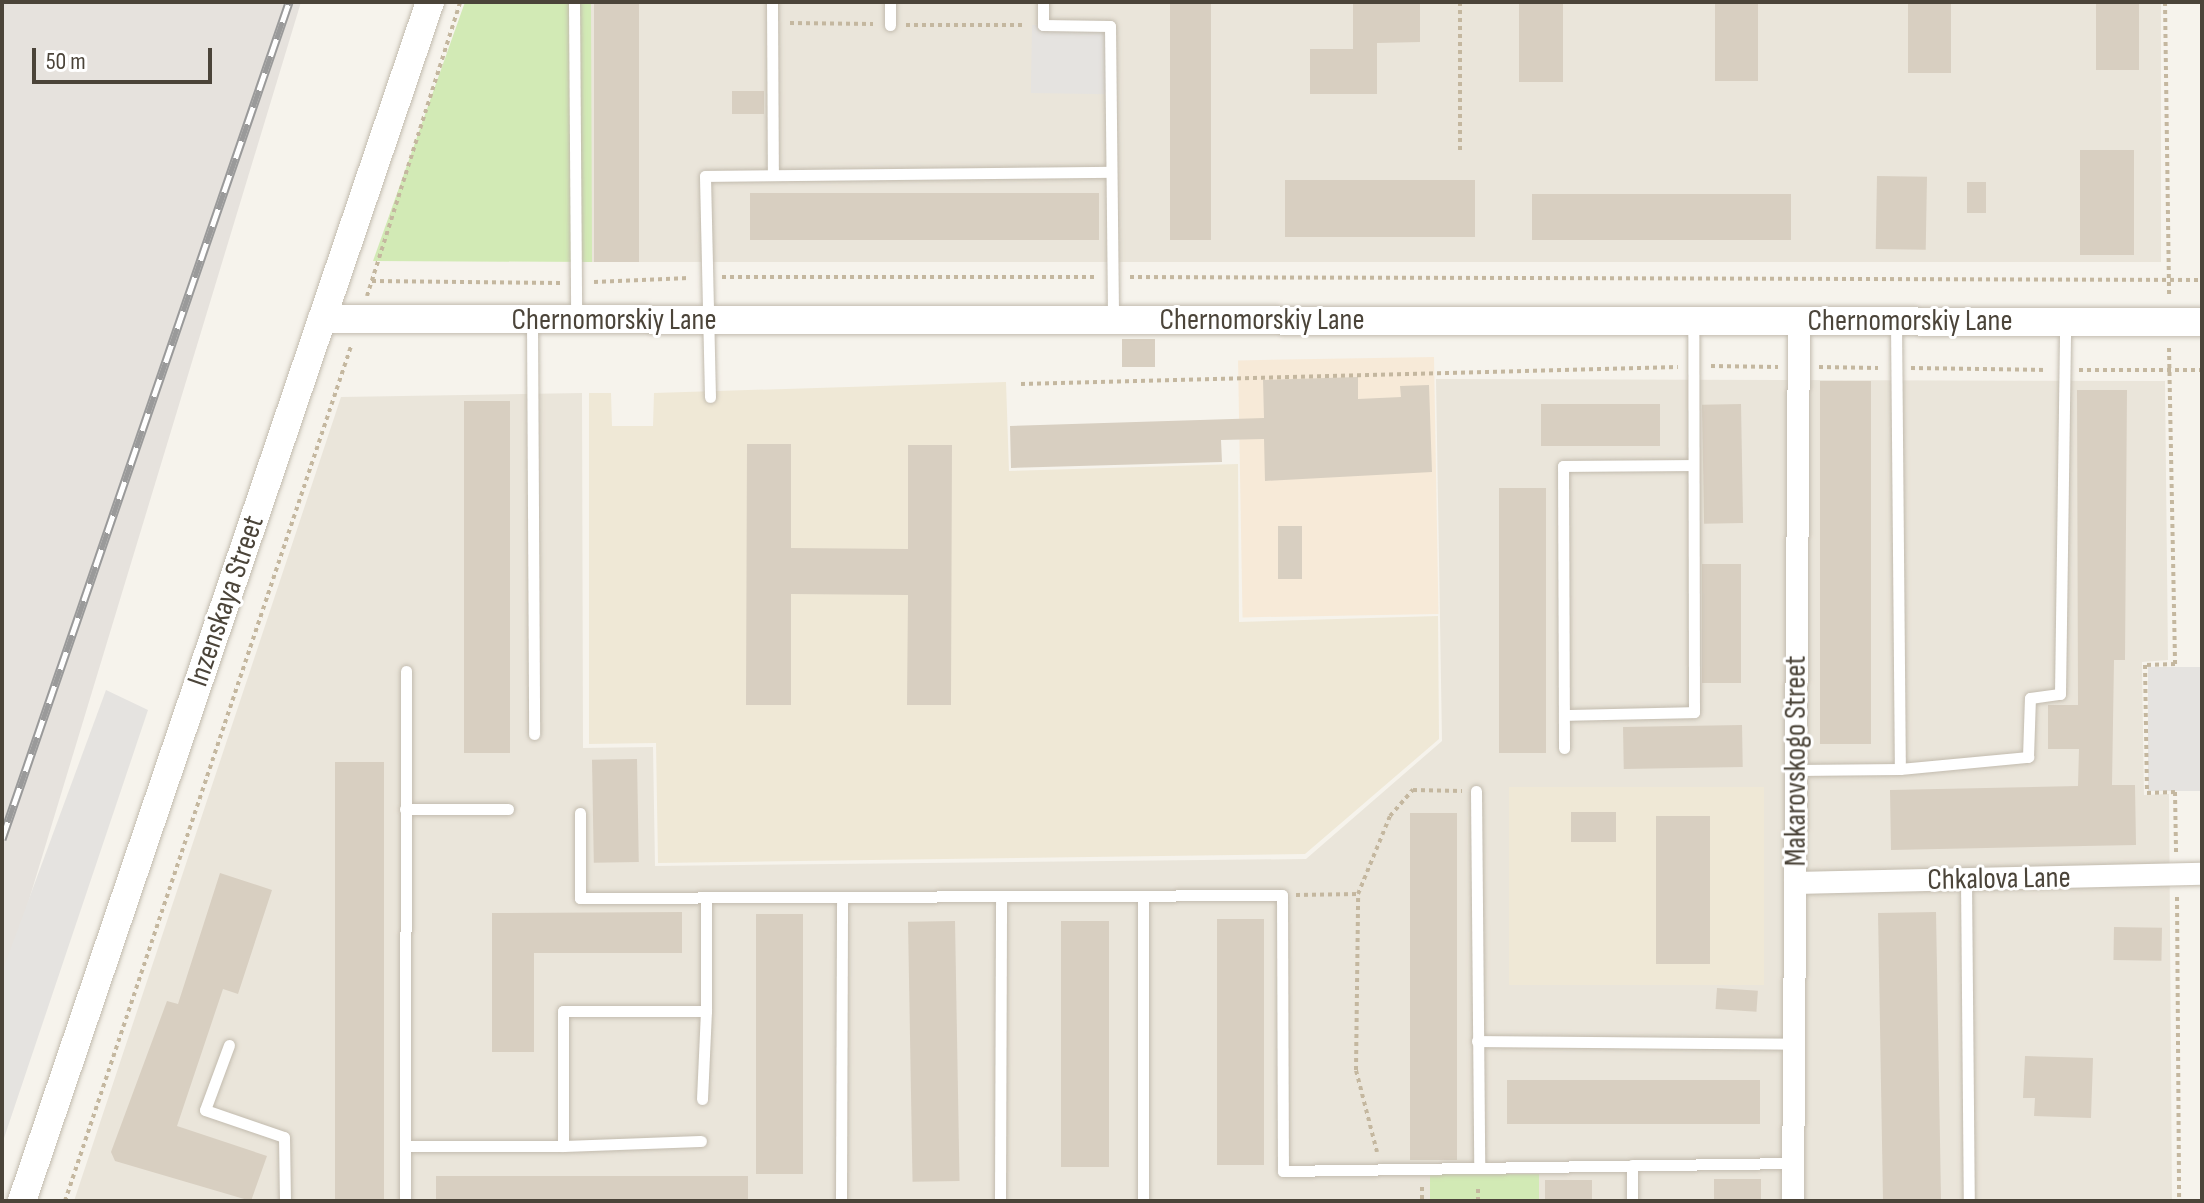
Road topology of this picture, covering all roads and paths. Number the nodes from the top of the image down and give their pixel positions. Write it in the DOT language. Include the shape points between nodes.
graph roads {
  1 [pos="430,2"];
  2 [pos="460,2"];
  3 [pos="574,2"];
  4 [pos="772,2"];
  5 [pos="890,2"];
  6 [pos="1043,2"];
  7 [pos="1460,2"];
  8 [pos="2165,2"];
  9 [pos="890,25"];
  10 [pos="1460,150"];
  11 [pos="1111,172"];
  12 [pos="773,175"];
  13 [pos="708,277"];
  14 [pos="1112,277"];
  15 [pos="2169,279"];
  16 [pos="2202,280"];
  17 [pos="372,281"];
  18 [pos="576,283"];
  19 [pos="322,319"];
  20 [pos="359,319"];
  21 [pos="532,319"];
  22 [pos="576,320"];
  23 [pos="710,320"];
  24 [pos="2065,320"];
  25 [pos="1113,321"];
  26 [pos="1693,321"];
  27 [pos="1799,322"];
  28 [pos="1896,322"];
  29 [pos="2202,322"];
  30 [pos="2169,323"];
  31 [pos="1693,366"];
  32 [pos="1798,367"];
  33 [pos="1897,368"];
  34 [pos="2065,370"];
  35 [pos="2202,370"];
  36 [pos="2169,371"];
  37 [pos="1021,384"];
  38 [pos="710,397"];
  39 [pos="1693,465"];
  40 [pos="406,671"];
  41 [pos="1564,715"];
  42 [pos="534,734"];
  43 [pos="1564,748"];
  44 [pos="1900,769"];
  45 [pos="1796,770"];
  46 [pos="1476,791"];
  47 [pos="405,809"];
  48 [pos="508,809"];
  49 [pos="580,813"];
  50 [pos="2202,874"];
  51 [pos="2177,875"];
  52 [pos="1966,879"];
  53 [pos="1795,883"];
  54 [pos="1358,894"];
  55 [pos="1282,895"];
  56 [pos="706,897"];
  57 [pos="842,897"];
  58 [pos="1001,897"];
  59 [pos="1143,897"];
  60 [pos="706,1011"];
  61 [pos="1477,1041"];
  62 [pos="1794,1044"];
  63 [pos="229,1045"];
  64 [pos="702,1099"];
  65 [pos="701,1141"];
  66 [pos="405,1146"];
  67 [pos="563,1146"];
  68 [pos="1793,1163"];
  69 [pos="1632,1165"];
  70 [pos="1479,1168"];
  71 [pos="1381,1169"];
  72 [pos="22,1201"];
  73 [pos="65,1201"];
  74 [pos="285,1201"];
  75 [pos="405,1201"];
  76 [pos="841,1201"];
  77 [pos="1000,1201"];
  78 [pos="1143,1201"];
  79 [pos="1632,1201"];
  80 [pos="1793,1201"];
  81 [pos="1969,1201"];
  82 [pos="2179,1201"];
  1 -- 19 [label="street, Inzenskaya Street"];
  2 -- 17 [label="path"];
  3 -- 18 [label="lane"];
  4 -- 12 [label="lane"];
  5 -- 9 [label="lane"];
  6 -- 11 [label="lane" via="1043,25 1110,26"];
  7 -- 10 [label="path"];
  8 -- 15 [label="path"];
  11 -- 12 [label="lane"];
  11 -- 14 [label="lane"];
  12 -- 13 [label="lane" via="705,176"];
  13 -- 14 [label="path"];
  13 -- 18 [label="path"];
  13 -- 23 [label="lane"];
  14 -- 15 [label="path"];
  14 -- 25 [label="lane"];
  15 -- 16 [label="path"];
  15 -- 30 [label="path"];
  17 -- 18 [label="path"];
  17 -- 20 [label="path"];
  18 -- 22 [label="lane"];
  19 -- 20 [label="street, Chernomorskiy Lane"];
  19 -- 72 [label="street, Inzenskaya Street"];
  20 -- 21 [label="street, Chernomorskiy Lane"];
  20 -- 73 [label="path"];
  21 -- 22 [label="street, Chernomorskiy Lane"];
  21 -- 42 [label="lane"];
  22 -- 23 [label="street, Chernomorskiy Lane"];
  23 -- 25 [label="street, Chernomorskiy Lane"];
  23 -- 38 [label="lane"];
  24 -- 28 [label="street, Chernomorskiy Lane"];
  24 -- 30 [label="street, Chernomorskiy Lane"];
  24 -- 34 [label="lane"];
  25 -- 26 [label="street, Chernomorskiy Lane"];
  26 -- 27 [label="street, Chernomorskiy Lane"];
  26 -- 31 [label="lane"];
  27 -- 28 [label="street, Chernomorskiy Lane"];
  27 -- 32 [label="street, Makarovskogo Street"];
  28 -- 33 [label="lane"];
  29 -- 30 [label="street, Chernomorskiy Lane"];
  30 -- 36 [label="path"];
  31 -- 32 [label="path"];
  31 -- 37 [label="path"];
  31 -- 39 [label="lane"];
  32 -- 33 [label="path"];
  32 -- 45 [label="street, Makarovskogo Street"];
  33 -- 34 [label="path"];
  33 -- 44 [label="lane"];
  34 -- 36 [label="path"];
  34 -- 44 [label="lane" via="2060,694 2030,698 2028,757"];
  35 -- 36 [label="path"];
  36 -- 51 [label="path" via="2175,664 2145,665 2147,793 2175,792"];
  39 -- 41 [label="lane" via="1694,712"];
  39 -- 41 [label="lane" via="1563,466"];
  40 -- 47 [label="lane"];
  41 -- 43 [label="lane"];
  44 -- 45 [label="lane"];
  45 -- 53 [label="street, Makarovskogo Street"];
  46 -- 54 [label="path" via="1413,790 1390,816"];
  46 -- 61 [label="lane"];
  47 -- 48 [label="lane"];
  47 -- 66 [label="lane"];
  49 -- 56 [label="lane" via="580,898"];
  50 -- 51 [label="street, Chkalova Lane"];
  51 -- 52 [label="street, Chkalova Lane"];
  51 -- 82 [label="path"];
  52 -- 53 [label="street, Chkalova Lane"];
  52 -- 81 [label="lane"];
  53 -- 62 [label="street, Makarovskogo Street"];
  54 -- 55 [label="path"];
  54 -- 71 [label="path" via="1356,1070"];
  55 -- 59 [label="lane"];
  55 -- 71 [label="lane" via="1283,1171"];
  56 -- 57 [label="lane"];
  56 -- 60 [label="lane"];
  57 -- 58 [label="lane"];
  57 -- 76 [label="lane"];
  58 -- 59 [label="lane"];
  58 -- 77 [label="lane"];
  59 -- 78 [label="lane"];
  60 -- 64 [label="lane"];
  60 -- 67 [label="lane" via="563,1011"];
  61 -- 62 [label="lane"];
  61 -- 70 [label="lane"];
  62 -- 68 [label="street, Makarovskogo Street"];
  63 -- 74 [label="lane" via="205,1110 284,1137"];
  65 -- 67 [label="lane"];
  66 -- 67 [label="lane"];
  66 -- 75 [label="lane"];
  68 -- 69 [label="lane"];
  68 -- 80 [label="street, Makarovskogo Street"];
  69 -- 70 [label="lane"];
  69 -- 79 [label="lane"];
  70 -- 71 [label="lane"];
}
